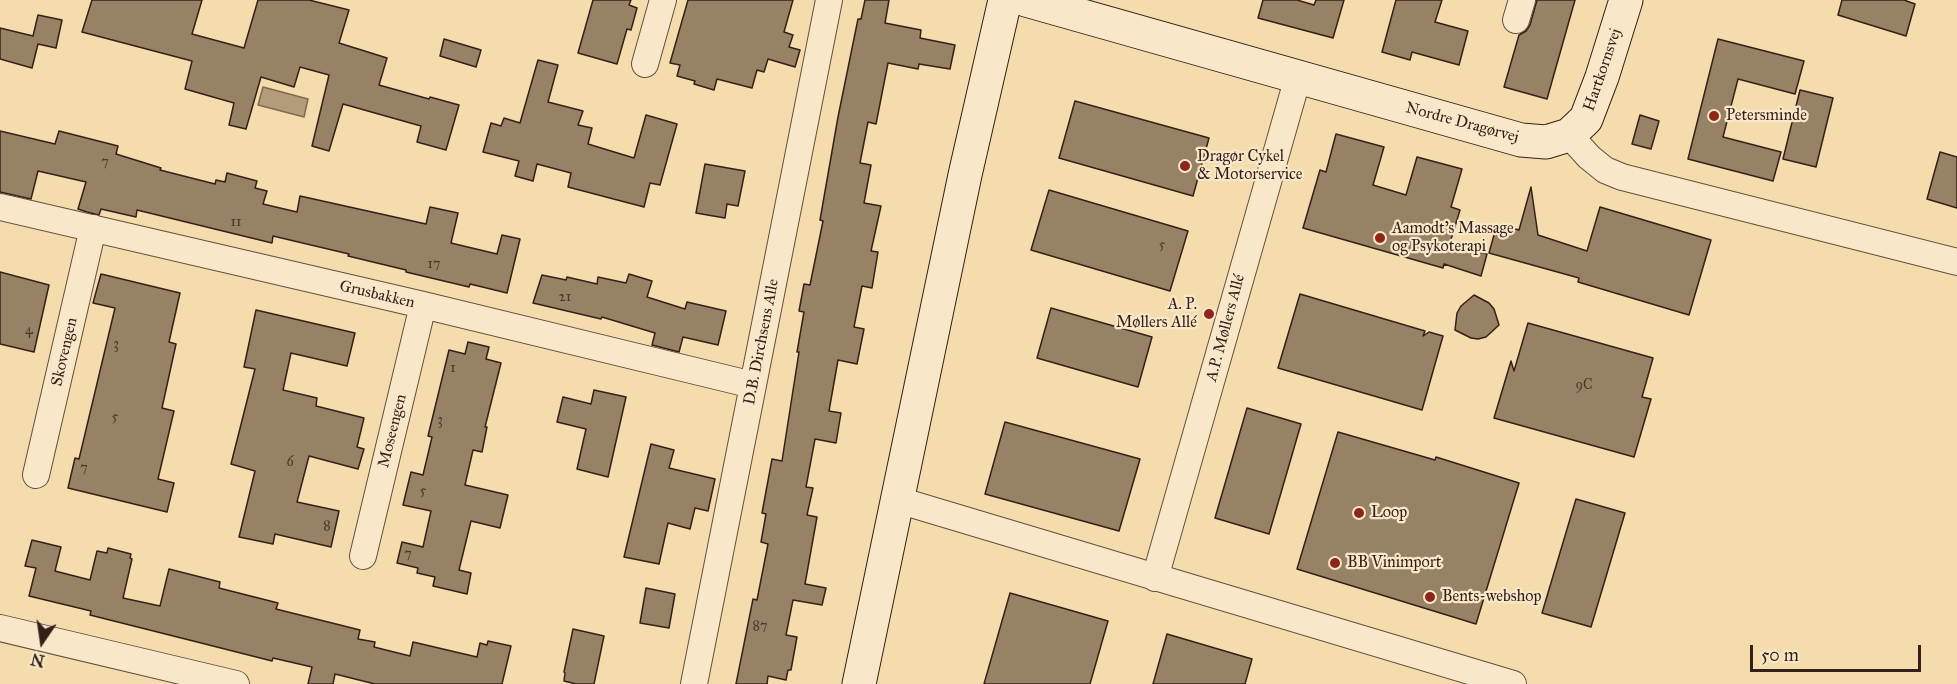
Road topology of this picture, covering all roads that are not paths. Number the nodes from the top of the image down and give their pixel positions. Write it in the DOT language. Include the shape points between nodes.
graph roads {
  1 [pos="663,0"];
  2 [pos="829,0"];
  3 [pos="1005,0"];
  4 [pos="1026,0"];
  5 [pos="1626,0"];
  6 [pos="645,64"];
  7 [pos="1298,77"];
  8 [pos="1569,135"];
  9 [pos="0,207"];
  10 [pos="93,228"];
  11 [pos="1957,262"];
  12 [pos="423,305"];
  13 [pos="753,386"];
  14 [pos="36,475"];
  15 [pos="898,500"];
  16 [pos="363,556"];
  17 [pos="1155,578"];
  18 [pos="0,628"];
  19 [pos="236,684"];
  20 [pos="694,684"];
  21 [pos="860,684"];
  22 [pos="1512,684"];
  1 -- 6 [label="street"];
  2 -- 13 [label="street, D.B. Dirchsens Alle"];
  3 -- 15 [label="street"];
  4 -- 7 [label="street, Nordre Dragørvej"];
  5 -- 8 [label="street, Hartkornsvej" via="1586,119"];
  7 -- 8 [label="street, Nordre Dragørvej" via="1521,140 1546,142"];
  7 -- 17 [label="street, A.P. Møllers Allé"];
  8 -- 11 [label="street" via="1605,170 1622,177"];
  9 -- 10 [label="street, Grusbakken"];
  10 -- 12 [label="street, Grusbakken"];
  10 -- 14 [label="street, Skovengen"];
  12 -- 13 [label="street, Grusbakken"];
  12 -- 16 [label="street, Moseengen"];
  13 -- 20 [label="street, D.B. Dirchsens Alle"];
  15 -- 17 [label="street"];
  15 -- 21 [label="street"];
  17 -- 22 [label="street"];
  18 -- 19 [label="street"];
}
